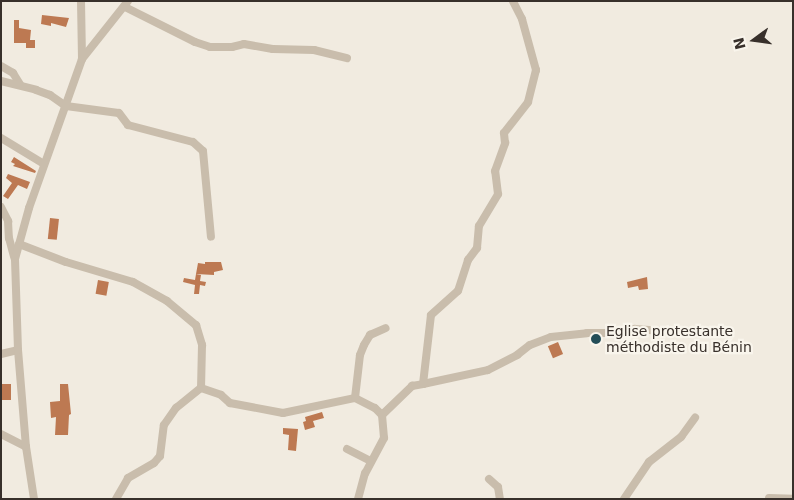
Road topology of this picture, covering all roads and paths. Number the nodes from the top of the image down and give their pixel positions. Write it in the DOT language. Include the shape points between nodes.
graph roads {
  1 [pos="82,1"];
  2 [pos="513,1"];
  3 [pos="126,4"];
  4 [pos="347,58"];
  5 [pos="82,59"];
  6 [pos="1,66"];
  7 [pos="1,81"];
  8 [pos="20,84"];
  9 [pos="66,106"];
  10 [pos="1,138"];
  11 [pos="44,164"];
  12 [pos="1,207"];
  13 [pos="211,237"];
  14 [pos="18,244"];
  15 [pos="15,259"];
  16 [pos="386,328"];
  17 [pos="660,331"];
  18 [pos="18,350"];
  19 [pos="1,354"];
  20 [pos="424,384"];
  21 [pos="201,388"];
  22 [pos="355,398"];
  23 [pos="382,415"];
  24 [pos="695,418"];
  25 [pos="1,434"];
  26 [pos="26,447"];
  27 [pos="346,450"];
  28 [pos="371,461"];
  29 [pos="489,479"];
  30 [pos="34,499"];
  31 [pos="116,499"];
  32 [pos="358,499"];
  33 [pos="500,499"];
  34 [pos="624,499"];
  35 [pos="768,499"];
  36 [pos="793,499"];
  1 -- 5 [label="street"];
  2 -- 20 [label="street" via="522,19 536,70 528,102 504,133 495,171 498,194 479,226 477,248 468,260 458,290 431,316"];
  3 -- 4 [label="street" via="194,42 210,47 244,44 273,49 314,50"];
  3 -- 5 [label="street"];
  5 -- 9 [label="street"];
  6 -- 8 [label="street" via="13,73"];
  7 -- 8 [label="street"];
  8 -- 9 [label="street" via="50,95"];
  9 -- 11 [label="street"];
  9 -- 13 [label="street" via="119,113 128,125 193,142 203,151"];
  10 -- 11 [label="street"];
  11 -- 14 [label="street"];
  12 -- 15 [label="street" via="8,221"];
  14 -- 15 [label="street"];
  14 -- 21 [label="street" via="133,282 187,316 196,325 202,345"];
  15 -- 18 [label="street"];
  16 -- 22 [label="street" via="370,335 364,345"];
  17 -- 20 [label="street" via="634,329 620,333 551,337 530,345 517,356 488,370"];
  18 -- 19 [label="street"];
  18 -- 26 [label="street"];
  20 -- 23 [label="street" via="412,386"];
  21 -- 22 [label="street" via="221,395 230,403 283,413"];
  21 -- 31 [label="street" via="176,408 164,425 160,456 128,478"];
  22 -- 23 [label="street" via="376,408"];
  23 -- 28 [label="street" via="384,438"];
  24 -- 34 [label="street" via="681,437 649,462"];
  25 -- 26 [label="street"];
  26 -- 30 [label="street"];
  27 -- 28 [label="street"];
  28 -- 32 [label="street"];
  29 -- 33 [label="street" via="498,487"];
  35 -- 36 [label="street"];
}
